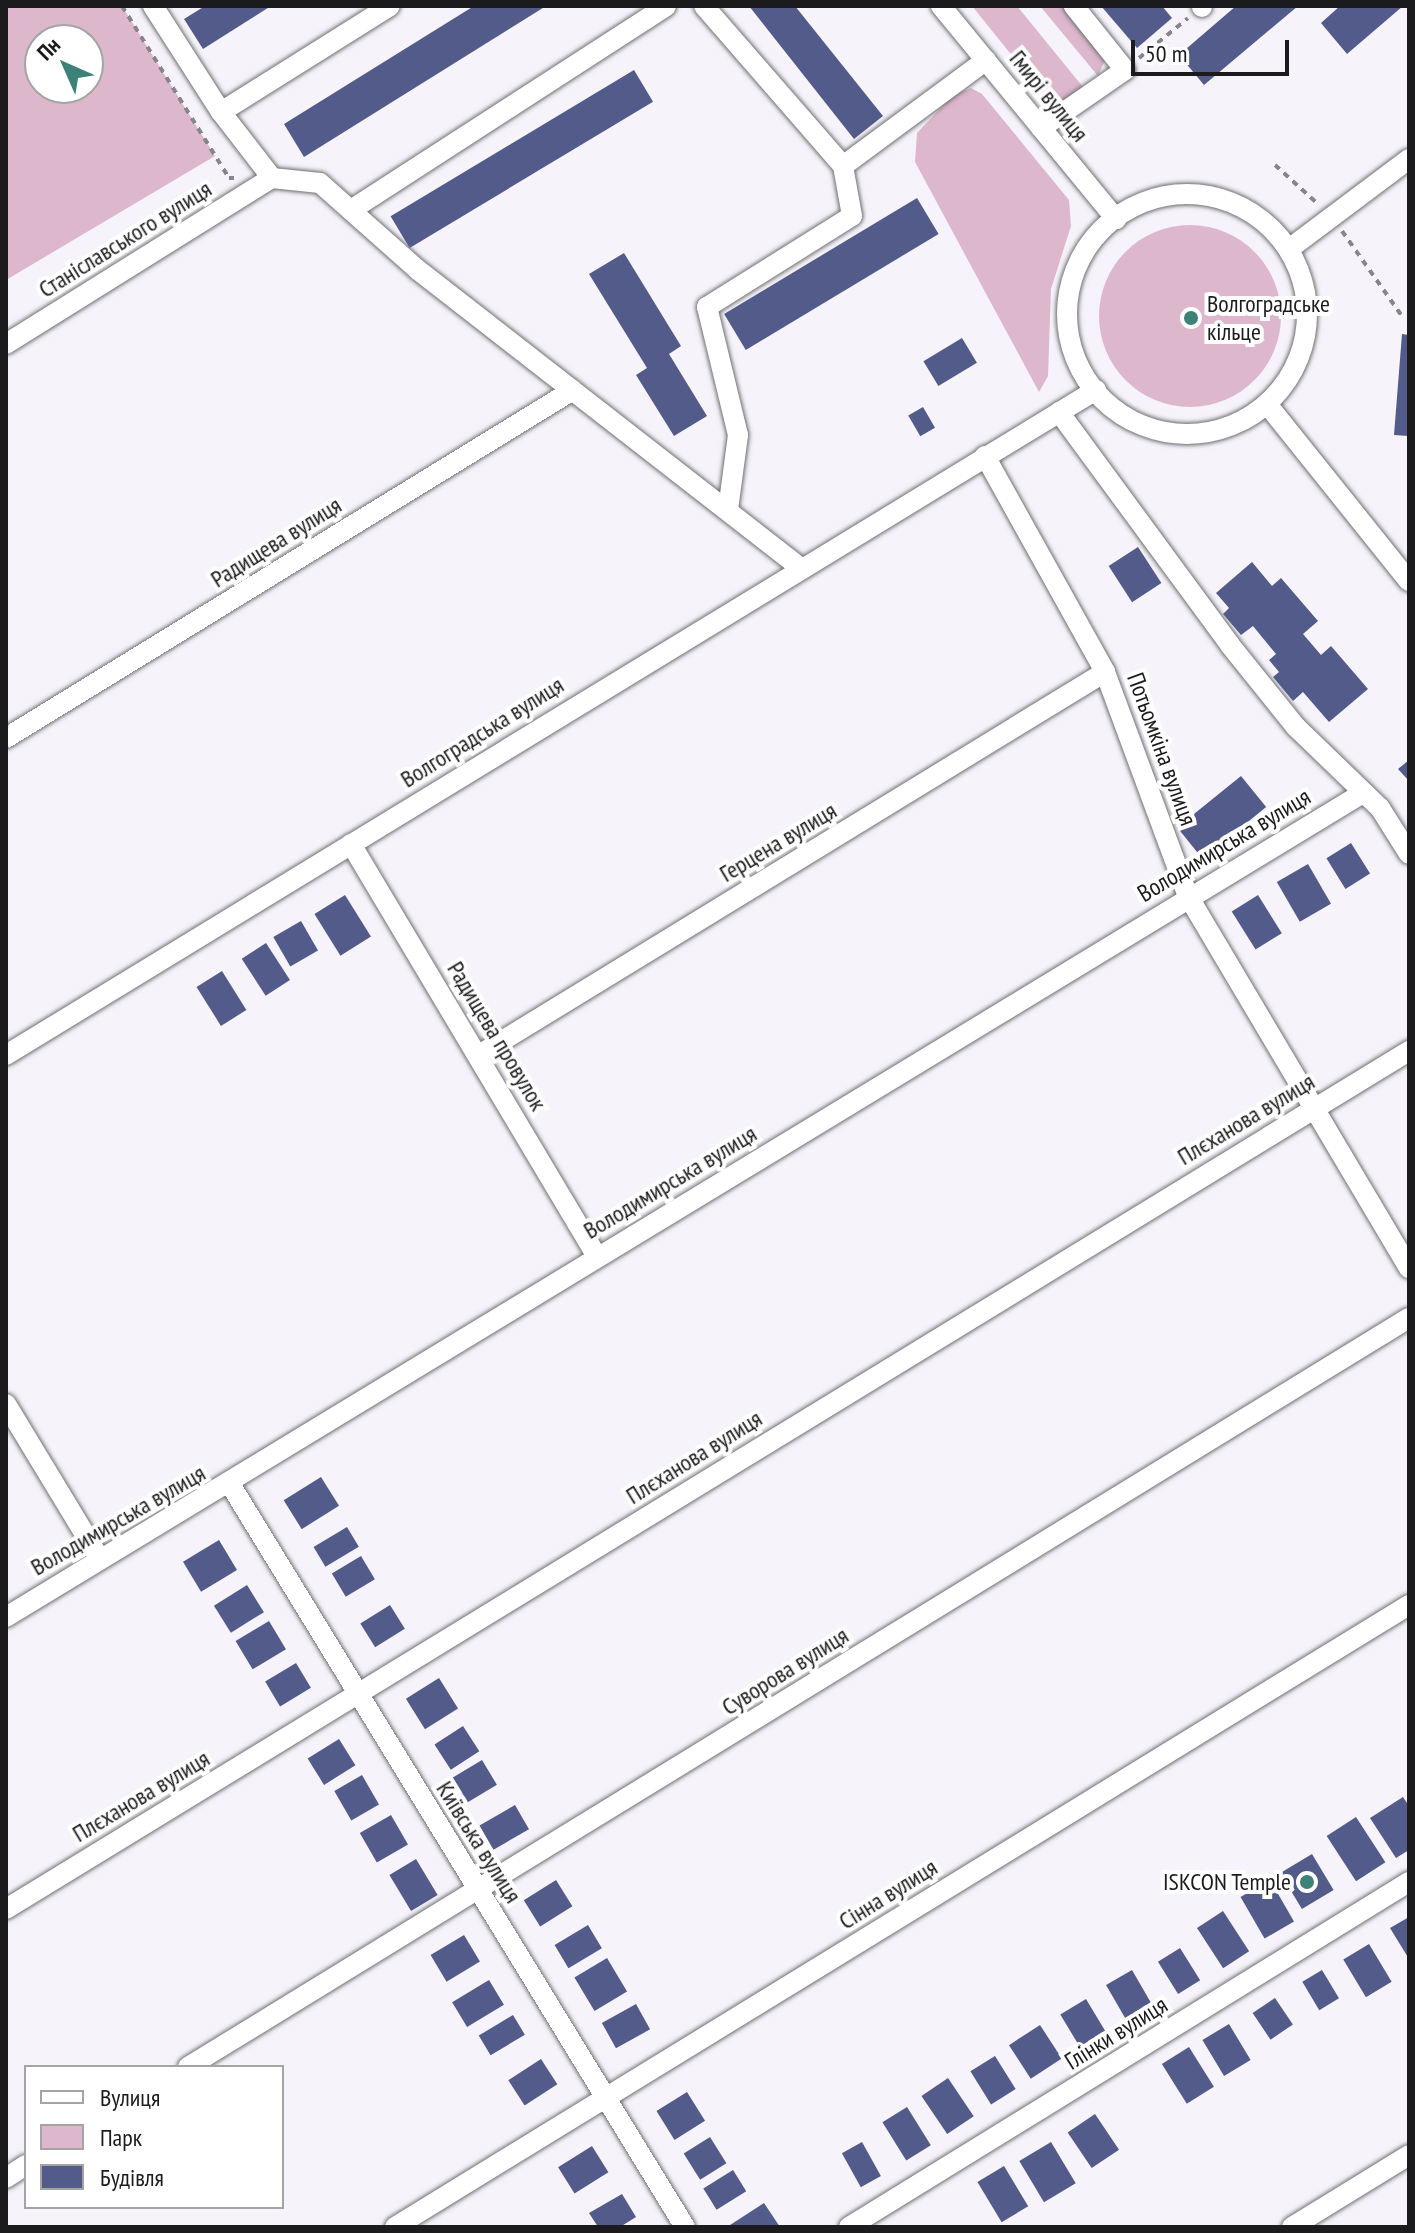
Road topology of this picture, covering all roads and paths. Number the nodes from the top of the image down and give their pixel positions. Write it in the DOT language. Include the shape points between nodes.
graph roads {
  1 [pos="122,6"];
  2 [pos="153,6"];
  3 [pos="390,6"];
  4 [pos="666,6"];
  5 [pos="704,6"];
  6 [pos="941,6"];
  7 [pos="1074,6"];
  8 [pos="1202,6"];
  9 [pos="986,60"];
  10 [pos="1125,70"];
  11 [pos="221,112"];
  12 [pos="1041,128"];
  13 [pos="1409,159"];
  14 [pos="843,166"];
  15 [pos="272,178"];
  16 [pos="351,210"];
  17 [pos="1116,219"];
  18 [pos="1289,249"];
  19 [pos="6,344"];
  20 [pos="573,390"];
  21 [pos="1096,390"];
  22 [pos="1267,404"];
  23 [pos="1059,412"];
  24 [pos="985,456"];
  25 [pos="728,510"];
  26 [pos="800,567"];
  27 [pos="1409,581"];
  28 [pos="1105,672"];
  29 [pos="6,738"];
  30 [pos="1363,793"];
  31 [pos="351,844"];
  32 [pos="1409,854"];
  33 [pos="1188,896"];
  34 [pos="1409,1051"];
  35 [pos="6,1055"];
  36 [pos="479,1055"];
  37 [pos="1315,1107"];
  38 [pos="597,1257"];
  39 [pos="1409,1268"];
  40 [pos="1409,1318"];
  41 [pos="6,1404"];
  42 [pos="230,1484"];
  43 [pos="100,1559"];
  44 [pos="1409,1605"];
  45 [pos="6,1617"];
  46 [pos="357,1694"];
  47 [pos="1409,1882"];
  48 [pos="478,1890"];
  49 [pos="6,1909"];
  50 [pos="191,2065"];
  51 [pos="607,2097"];
  52 [pos="1409,2155"];
  53 [pos="24,2166"];
  54 [pos="6,2178"];
  55 [pos="395,2227"];
  56 [pos="685,2227"];
  57 [pos="849,2227"];
  58 [pos="1292,2227"];
  1 -- 15 [label="path" via="229,178"];
  2 -- 11 [label="street"];
  3 -- 11 [label="street"];
  4 -- 16 [label="street"];
  5 -- 14 [label="street"];
  6 -- 9 [label="street, Гмирі вулиця"];
  7 -- 10 [label="street"];
  8 -- 10 [label="path"];
  9 -- 12 [label="street, Гмирі вулиця"];
  9 -- 14 [label="street"];
  10 -- 12 [label="street"];
  11 -- 15 [label="street"];
  12 -- 17 [label="street, Гмирі вулиця"];
  13 -- 18 [label="street"];
  14 -- 25 [label="street" via="852,216 707,307 738,435"];
  15 -- 16 [label="street" via="320,183"];
  15 -- 19 [label="street, Станіславського вулиця"];
  16 -- 20 [label="street" via="418,270"];
  17 -- 18 [label="street" via="1151,200 1190,194 1229,201 1263,221"];
  17 -- 21 [label="street" via="1085,252 1067,307 1069,337 1083,375"];
  18 -- 22 [label="street" via="1304,284 1308,317 1298,359"];
  20 -- 25 [label="street"];
  20 -- 29 [label="street, Радищева вулиця"];
  21 -- 22 [label="street" via="1109,406 1138,424 1171,434 1205,433 1238,423"];
  21 -- 23 [label="street, Волгоградська вулиця"];
  22 -- 27 [label="street"];
  23 -- 24 [label="street, Волгоградська вулиця"];
  23 -- 30 [label="street" via="1239,657 1296,727"];
  24 -- 26 [label="street, Волгоградська вулиця"];
  24 -- 28 [label="street, Потьомкіна вулиця"];
  25 -- 26 [label="street"];
  26 -- 31 [label="street, Волгоградська вулиця"];
  28 -- 33 [label="street, Потьомкіна вулиця"];
  28 -- 36 [label="street, Герцена вулиця"];
  30 -- 32 [label="street"];
  30 -- 33 [label="street, Володимирська вулиця"];
  31 -- 35 [label="street, Волгоградська вулиця"];
  31 -- 36 [label="street, Радищева провулок"];
  33 -- 37 [label="street, Потьомкіна вулиця"];
  33 -- 38 [label="street, Володимирська вулиця"];
  34 -- 37 [label="street, Плєханова вулиця"];
  36 -- 38 [label="street, Радищева провулок"];
  37 -- 39 [label="street, Потьомкіна вулиця"];
  37 -- 46 [label="street, Плєханова вулиця"];
  38 -- 42 [label="street, Володимирська вулиця"];
  40 -- 48 [label="street, Суворова вулиця"];
  41 -- 43 [label="street"];
  42 -- 43 [label="street, Володимирська вулиця"];
  42 -- 46 [label="street, Київська вулиця"];
  43 -- 45 [label="street, Володимирська вулиця"];
  44 -- 51 [label="street, Сінна вулиця"];
  46 -- 48 [label="street, Київська вулиця"];
  46 -- 49 [label="street, Плєханова вулиця"];
  47 -- 57 [label="street, Глінки вулиця"];
  48 -- 50 [label="street, Суворова вулиця"];
  48 -- 51 [label="street, Київська вулиця"];
  51 -- 55 [label="street, Сінна вулиця"];
  51 -- 56 [label="street, Київська вулиця"];
  52 -- 58 [label="street"];
  53 -- 54 [label="street"];
}
